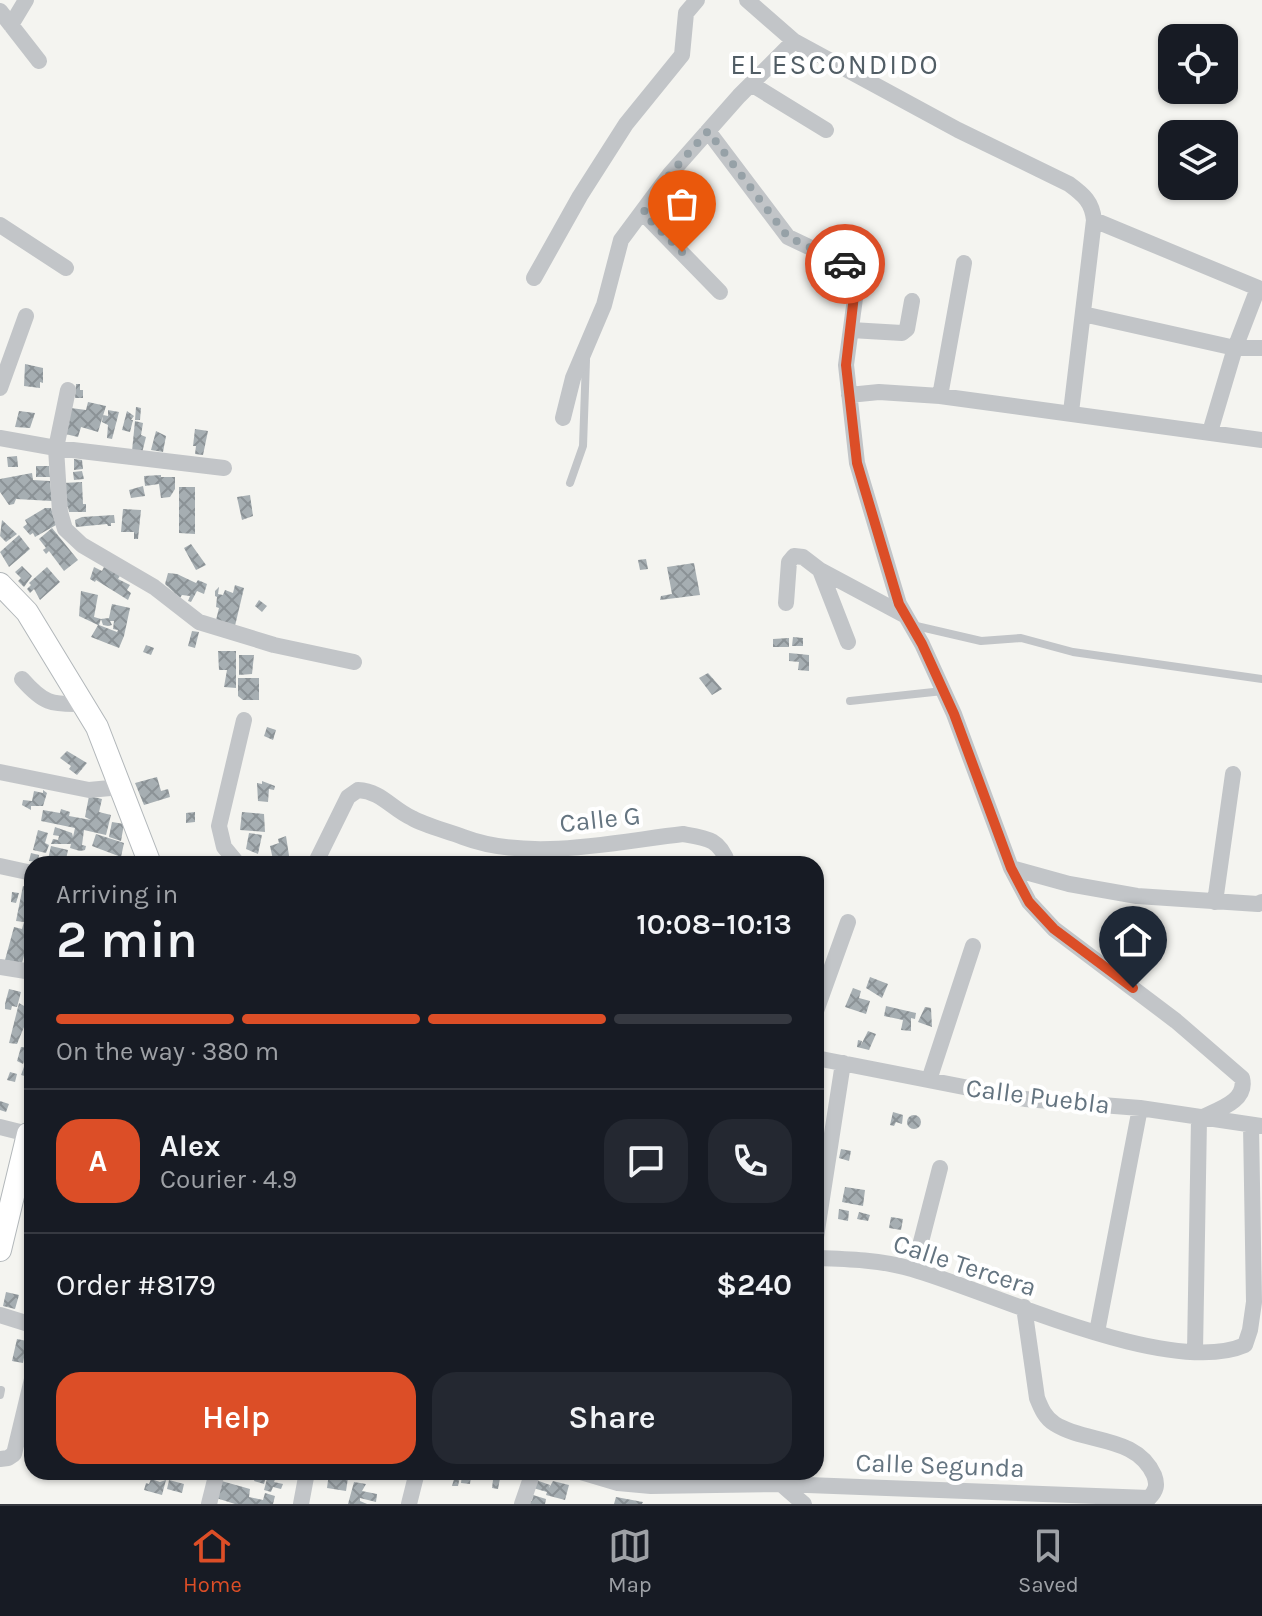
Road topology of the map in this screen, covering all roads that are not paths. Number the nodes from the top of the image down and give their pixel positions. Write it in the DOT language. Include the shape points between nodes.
graph roads {
  1 [pos="26,0"];
  2 [pos="697,0"];
  3 [pos="747,0"];
  4 [pos="5,18"];
  5 [pos="794,41"];
  6 [pos="39,61"];
  7 [pos="751,84"];
  8 [pos="826,130"];
  9 [pos="708,131"];
  10 [pos="643,213"];
  11 [pos="1094,220"];
  12 [pos="0,225"];
  13 [pos="964,263"];
  14 [pos="66,268"];
  15 [pos="534,278"];
  16 [pos="720,292"];
  17 [pos="912,301"];
  18 [pos="1083,314"];
  19 [pos="26,316"];
  20 [pos="851,330"];
  21 [pos="586,348"];
  22 [pos="1235,348"];
  23 [pos="1262,348"];
  24 [pos="0,388"];
  25 [pos="68,390"];
  26 [pos="849,395"];
  27 [pos="940,396"];
  28 [pos="1071,412"];
  29 [pos="563,418"];
  30 [pos="1210,432"];
  31 [pos="0,438"];
  32 [pos="1262,440"];
  33 [pos="56,448"];
  34 [pos="224,468"];
  35 [pos="570,483"];
  36 [pos="820,570"];
  37 [pos="0,584"];
  38 [pos="786,603"];
  39 [pos="909,621"];
  40 [pos="848,642"];
  41 [pos="354,662"];
  42 [pos="22,679"];
  43 [pos="1262,679"];
  44 [pos="943,691"];
  45 [pos="850,701"];
  46 [pos="82,704"];
  47 [pos="244,720"];
  48 [pos="0,772"];
  49 [pos="1233,774"];
  50 [pos="121,787"];
  51 [pos="147,856"];
  52 [pos="231,856"];
  53 [pos="319,856"];
  54 [pos="725,856"];
  55 [pos="0,866"];
  56 [pos="1011,868"];
  57 [pos="24,871"];
  58 [pos="1215,902"];
  59 [pos="1262,902"];
  60 [pos="848,922"];
  61 [pos="973,946"];
  62 [pos="0,967"];
  63 [pos="24,971"];
  64 [pos="824,989"];
  65 [pos="824,1059"];
  66 [pos="843,1063"];
  67 [pos="929,1080"];
  68 [pos="1140,1108"];
  69 [pos="1199,1119"];
  70 [pos="1256,1126"];
  71 [pos="0,1127"];
  72 [pos="24,1133"];
  73 [pos="24,1157"];
  74 [pos="940,1168"];
  75 [pos="824,1185"];
  76 [pos="0,1250"];
  77 [pos="824,1258"];
  78 [pos="914,1269"];
  79 [pos="1024,1307"];
  80 [pos="0,1315"];
  81 [pos="24,1322"];
  82 [pos="1097,1332"];
  83 [pos="1195,1352"];
  84 [pos="24,1412"];
  85 [pos="0,1459"];
  86 [pos="215,1480"];
  87 [pos="306,1480"];
  88 [pos="415,1480"];
  89 [pos="530,1480"];
  90 [pos="626,1480"];
  91 [pos="781,1484"];
  92 [pos="1097,1500"];
  93 [pos="209,1504"];
  94 [pos="301,1504"];
  95 [pos="409,1504"];
  96 [pos="522,1504"];
  97 [pos="804,1504"];
  1 -- 4 [label="street"];
  2 -- 15 [label="street" via="686,13 682,55 626,124"];
  3 -- 5 [label="street"];
  4 -- 6 [label="street"];
  5 -- 7 [label="street"];
  5 -- 11 [label="street" via="1069,184 1085,195"];
  7 -- 8 [label="street"];
  7 -- 9 [label="street"];
  9 -- 10 [label="street"];
  9 -- 20 [label="street" via="788,237 854,271"];
  10 -- 16 [label="street"];
  10 -- 21 [label="street" via="621,240"];
  11 -- 18 [label="street"];
  11 -- 22 [label="street" via="1258,288"];
  12 -- 14 [label="street"];
  13 -- 27 [label="street"];
  17 -- 20 [label="street" via="902,333"];
  18 -- 22 [label="street"];
  18 -- 28 [label="street"];
  19 -- 24 [label="street"];
  20 -- 26 [label="street"];
  21 -- 29 [label="street"];
  21 -- 35 [label="lane" via="583,446"];
  22 -- 23 [label="street"];
  22 -- 30 [label="street"];
  25 -- 33 [label="street"];
  26 -- 27 [label="street"];
  26 -- 39 [label="street" via="857,463 899,604"];
  27 -- 28 [label="street"];
  28 -- 30 [label="street"];
  30 -- 32 [label="street"];
  31 -- 33 [label="street"];
  33 -- 34 [label="street"];
  33 -- 41 [label="street" via="60,512 65,529 82,545 154,587 199,622"];
  36 -- 38 [label="street" via="794,556"];
  36 -- 39 [label="street"];
  36 -- 40 [label="street"];
  37 -- 46 [label="main road" via="27,612"];
  39 -- 43 [label="lane" via="981,641 1021,638 1073,652"];
  39 -- 44 [label="street"];
  42 -- 46 [label="street" via="38,698 58,705"];
  44 -- 45 [label="lane"];
  44 -- 56 [label="street"];
  46 -- 50 [label="main road"];
  47 -- 52 [label="street" via="219,826"];
  48 -- 50 [label="street" via="89,790"];
  49 -- 58 [label="street"];
  50 -- 51 [label="main road"];
  53 -- 54 [label="street, Calle G" via="348,797 358,790 412,819 465,838 532,851 683,834 706,837"];
  55 -- 57 [label="street"];
  56 -- 58 [label="street" via="1137,896"];
  56 -- 69 [label="street" via="1029,902 1054,929 1242,1078 1242,1094"];
  58 -- 59 [label="street"];
  60 -- 64 [label="street"];
  61 -- 67 [label="street"];
  62 -- 63 [label="street"];
  65 -- 66 [label="street, Calle Puebla"];
  66 -- 67 [label="street, Calle Puebla"];
  66 -- 75 [label="street"];
  67 -- 68 [label="street, Calle Puebla" via="1025,1099"];
  68 -- 69 [label="street, Calle Puebla"];
  68 -- 82 [label="street"];
  69 -- 70 [label="street, Calle Puebla"];
  69 -- 83 [label="street"];
  70 -- 83 [label="street, Calle Tercera" via="1250,1330 1245,1345 1218,1353"];
  71 -- 72 [label="street"];
  73 -- 76 [label="main road"];
  74 -- 78 [label="street"];
  77 -- 78 [label="street, Calle Tercera"];
  78 -- 79 [label="street, Calle Tercera"];
  79 -- 82 [label="street, Calle Tercera"];
  79 -- 92 [label="street, Calle Segunda" via="1037,1398 1048,1419 1139,1454 1154,1473 1157,1482 1149,1498"];
  80 -- 81 [label="street"];
  82 -- 83 [label="street, Calle Tercera"];
  84 -- 85 [label="street" via="14,1454"];
  86 -- 93 [label="street"];
  87 -- 94 [label="street"];
  88 -- 95 [label="street"];
  89 -- 96 [label="street"];
  90 -- 91 [label="street, Calle Segunda" via="651,1486"];
  91 -- 92 [label="street, Calle Segunda"];
  91 -- 97 [label="street"];
}
